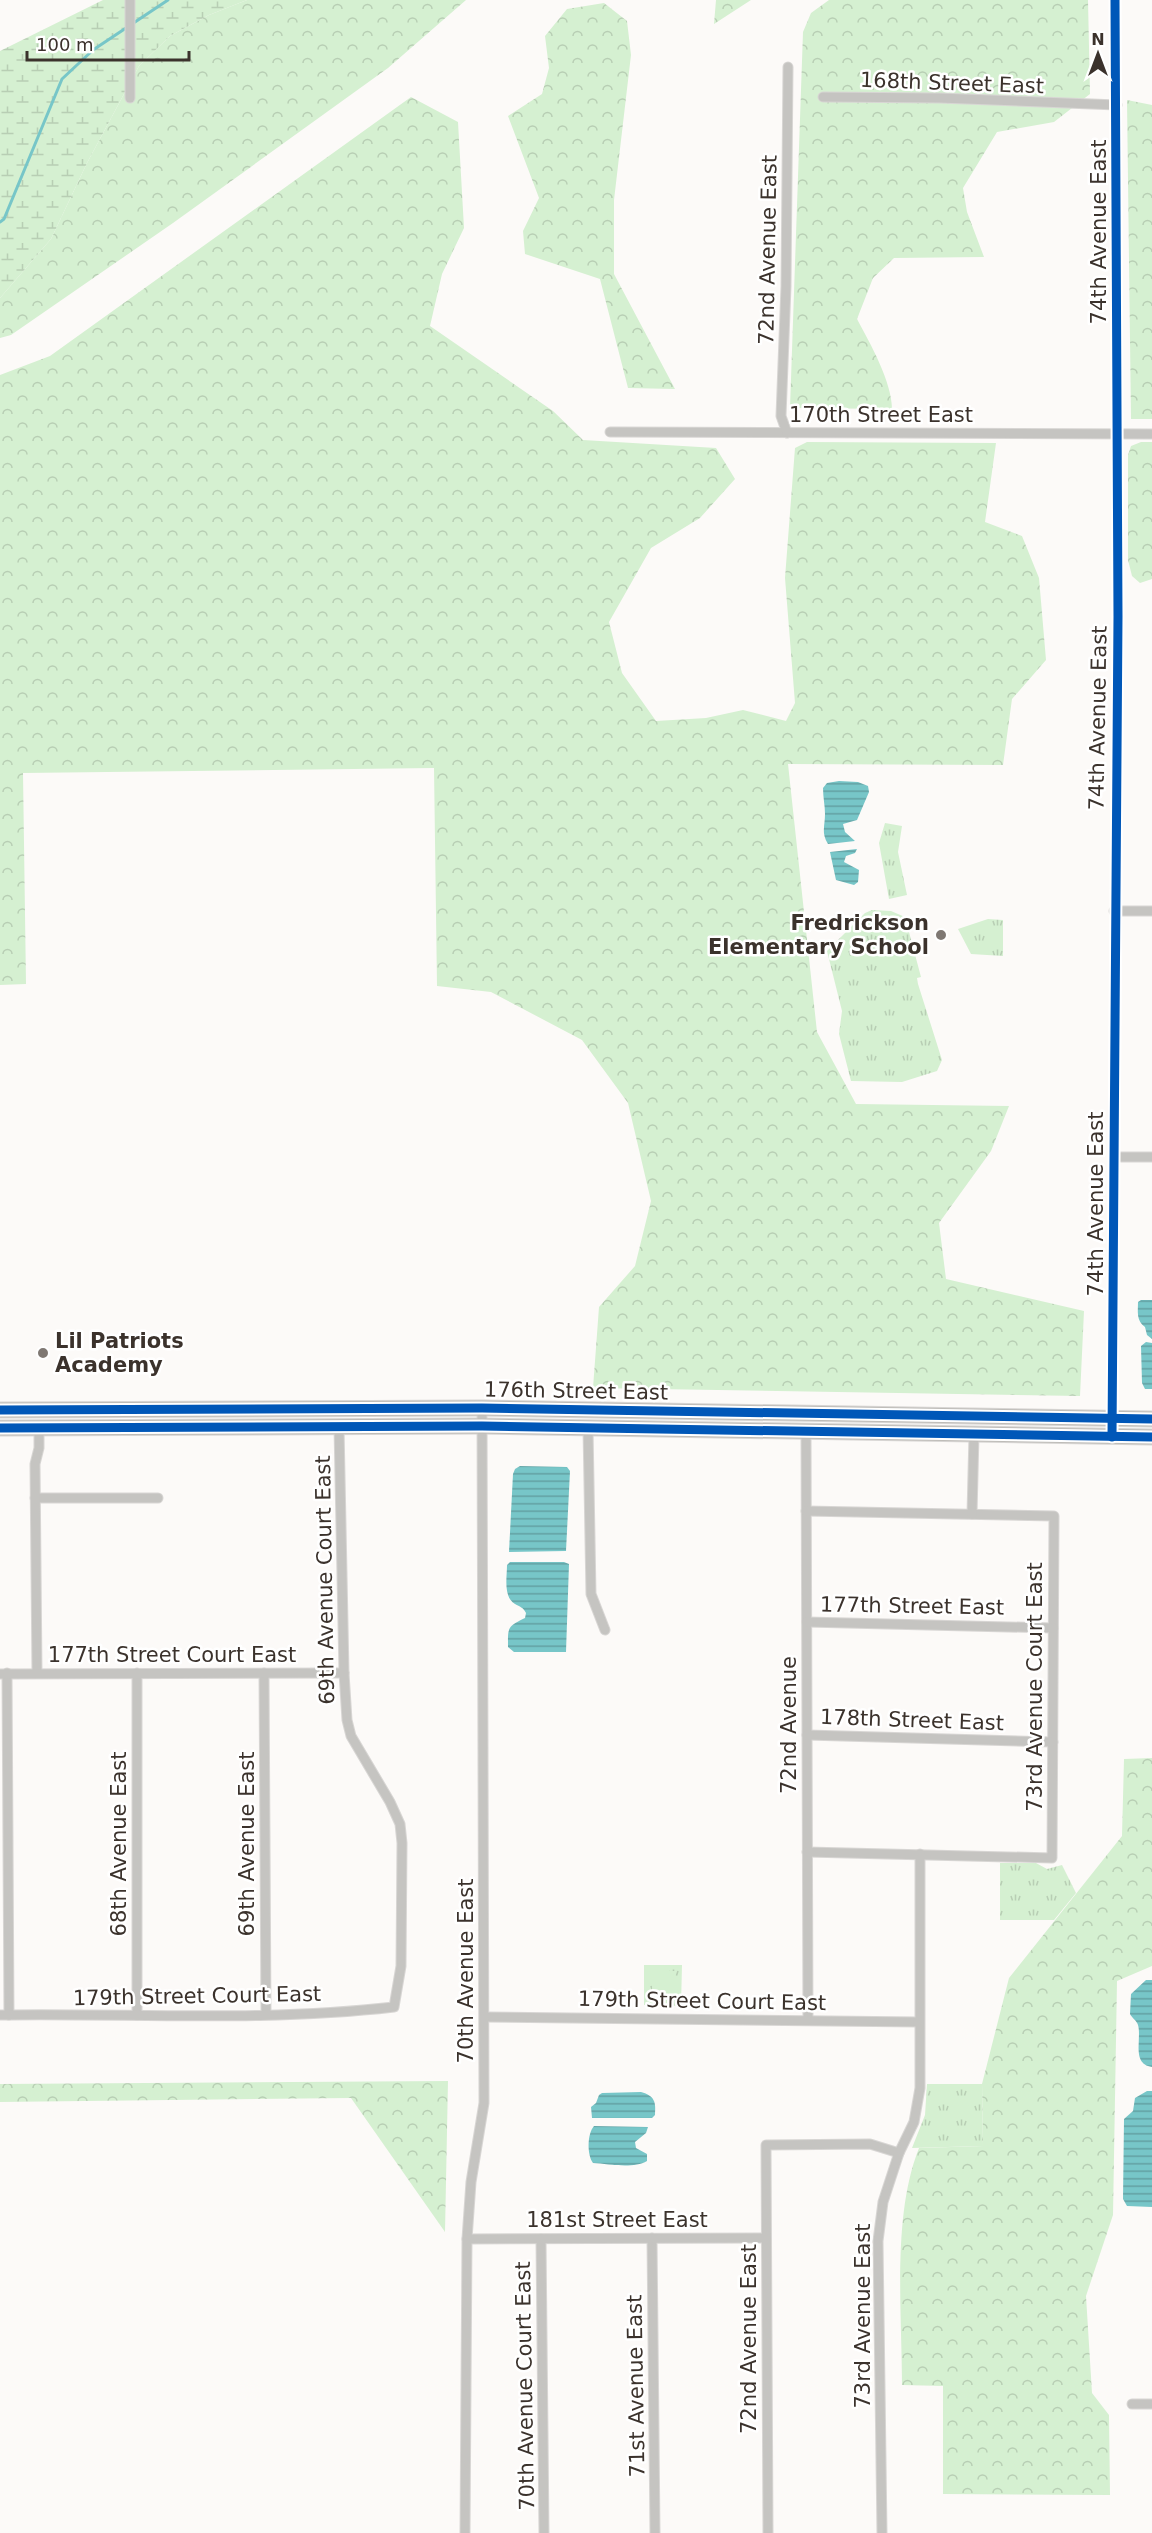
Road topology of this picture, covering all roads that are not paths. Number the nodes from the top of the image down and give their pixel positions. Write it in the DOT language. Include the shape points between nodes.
graph roads {
  1 [pos="130,0"];
  2 [pos="1115,0"];
  3 [pos="788,67"];
  4 [pos="823,97"];
  5 [pos="130,98"];
  6 [pos="1116,105"];
  7 [pos="610,432"];
  8 [pos="787,433"];
  9 [pos="1116,434"];
  10 [pos="1152,434"];
  11 [pos="1114,911"];
  12 [pos="1152,911"];
  13 [pos="1114,1157"];
  14 [pos="1152,1157"];
  15 [pos="482,1408"];
  16 [pos="0,1410"];
  17 [pos="1113,1418"];
  18 [pos="1152,1419"];
  19 [pos="482,1426"];
  20 [pos="339,1427"];
  21 [pos="0,1428"];
  22 [pos="39,1428"];
  23 [pos="588,1428"];
  24 [pos="806,1431"];
  25 [pos="974,1434"];
  26 [pos="1112,1437"];
  27 [pos="1152,1437"];
  28 [pos="35,1497"];
  29 [pos="158,1498"];
  30 [pos="806,1511"];
  31 [pos="972,1514"];
  32 [pos="807,1622"];
  33 [pos="1053,1628"];
  34 [pos="605,1630"];
  35 [pos="37,1673"];
  36 [pos="136,1673"];
  37 [pos="264,1673"];
  38 [pos="344,1673"];
  39 [pos="4,1674"];
  40 [pos="807,1735"];
  41 [pos="1053,1742"];
  42 [pos="807,1852"];
  43 [pos="920,1854"];
  44 [pos="394,2007"];
  45 [pos="266,2014"];
  46 [pos="5,2015"];
  47 [pos="137,2015"];
  48 [pos="485,2017"];
  49 [pos="808,2020"];
  50 [pos="919,2022"];
  51 [pos="898,2153"];
  52 [pos="652,2238"];
  53 [pos="766,2238"];
  54 [pos="467,2239"];
  55 [pos="541,2239"];
  56 [pos="1132,2404"];
  57 [pos="1152,2404"];
  58 [pos="465,2533"];
  59 [pos="544,2533"];
  60 [pos="655,2533"];
  61 [pos="768,2533"];
  62 [pos="882,2533"];
  1 -- 5 [label="street"];
  2 -- 6 [label="street, 74th Avenue East"];
  3 -- 8 [label="street, 72nd Avenue East" via="781,416"];
  4 -- 6 [label="street, 168th Street East"];
  6 -- 9 [label="street, 74th Avenue East"];
  7 -- 8 [label="street, 170th Street East"];
  8 -- 9 [label="street, 170th Street East"];
  9 -- 10 [label="street, 170th Street East"];
  9 -- 11 [label="street, 74th Avenue East"];
  11 -- 12 [label="street"];
  11 -- 13 [label="street, 74th Avenue East"];
  13 -- 14 [label="street"];
  13 -- 17 [label="street, 74th Avenue East"];
  15 -- 16 [label="main road, 176th Street East"];
  15 -- 17 [label="main road, 176th Street East"];
  15 -- 19 [label="street, 70th Avenue East"];
  17 -- 18 [label="main road, 176th Street East"];
  17 -- 26 [label="street, 74th Avenue East"];
  19 -- 20 [label="main road, 176th Street East"];
  19 -- 23 [label="main road, 176th Street East"];
  19 -- 48 [label="street, 70th Avenue East"];
  20 -- 22 [label="main road, 176th Street East"];
  20 -- 38 [label="street, 69th Avenue Court East"];
  21 -- 22 [label="main road, 176th Street East"];
  22 -- 28 [label="street"];
  23 -- 24 [label="main road, 176th Street East"];
  23 -- 34 [label="street" via="591,1594"];
  24 -- 25 [label="main road, 176th Street East"];
  24 -- 30 [label="street, 72nd Avenue"];
  25 -- 26 [label="main road, 176th Street East"];
  25 -- 31 [label="street"];
  26 -- 27 [label="main road, 176th Street East"];
  28 -- 29 [label="street"];
  28 -- 35 [label="street"];
  30 -- 31 [label="street"];
  30 -- 32 [label="street, 72nd Avenue"];
  31 -- 33 [label="street, 73rd Avenue Court East" via="1054,1516"];
  32 -- 33 [label="street, 177th Street East"];
  32 -- 40 [label="street, 72nd Avenue"];
  33 -- 41 [label="street, 73rd Avenue Court East"];
  35 -- 36 [label="street, 177th Street Court East"];
  35 -- 39 [label="street, 177th Street Court East"];
  36 -- 37 [label="street, 177th Street Court East"];
  36 -- 47 [label="street, 68th Avenue East"];
  37 -- 38 [label="street, 177th Street Court East"];
  37 -- 45 [label="street, 69th Avenue East"];
  38 -- 44 [label="street, 69th Avenue Court East" via="351,1736 400,1824 400,1966"];
  39 -- 46 [label="street"];
  40 -- 41 [label="street, 178th Street East"];
  40 -- 42 [label="street, 72nd Avenue"];
  41 -- 43 [label="street, 73rd Avenue Court East" via="1052,1857"];
  42 -- 43 [label="street"];
  42 -- 49 [label="street, 72nd Avenue"];
  43 -- 50 [label="street, 73rd Avenue East"];
  44 -- 45 [label="street, 179th Street Court East"];
  45 -- 47 [label="street, 179th Street Court East"];
  46 -- 47 [label="street, 179th Street Court East"];
  48 -- 49 [label="street, 179th Street Court East"];
  48 -- 54 [label="street, 70th Avenue East" via="484,2103 471,2182"];
  49 -- 50 [label="street, 179th Street Court East"];
  50 -- 51 [label="street, 73rd Avenue East" via="920,2088 914,2122"];
  51 -- 53 [label="street, 72nd Avenue East" via="870,2145 766,2145"];
  51 -- 62 [label="street, 73rd Avenue East" via="883,2202 878,2241"];
  52 -- 53 [label="street, 181st Street East"];
  52 -- 55 [label="street, 181st Street East"];
  52 -- 60 [label="street, 71st Avenue East"];
  53 -- 61 [label="street, 72nd Avenue East"];
  54 -- 55 [label="street, 181st Street East"];
  54 -- 58 [label="street, 70th Avenue East"];
  55 -- 59 [label="street, 70th Avenue Court East"];
  56 -- 57 [label="street"];
}
